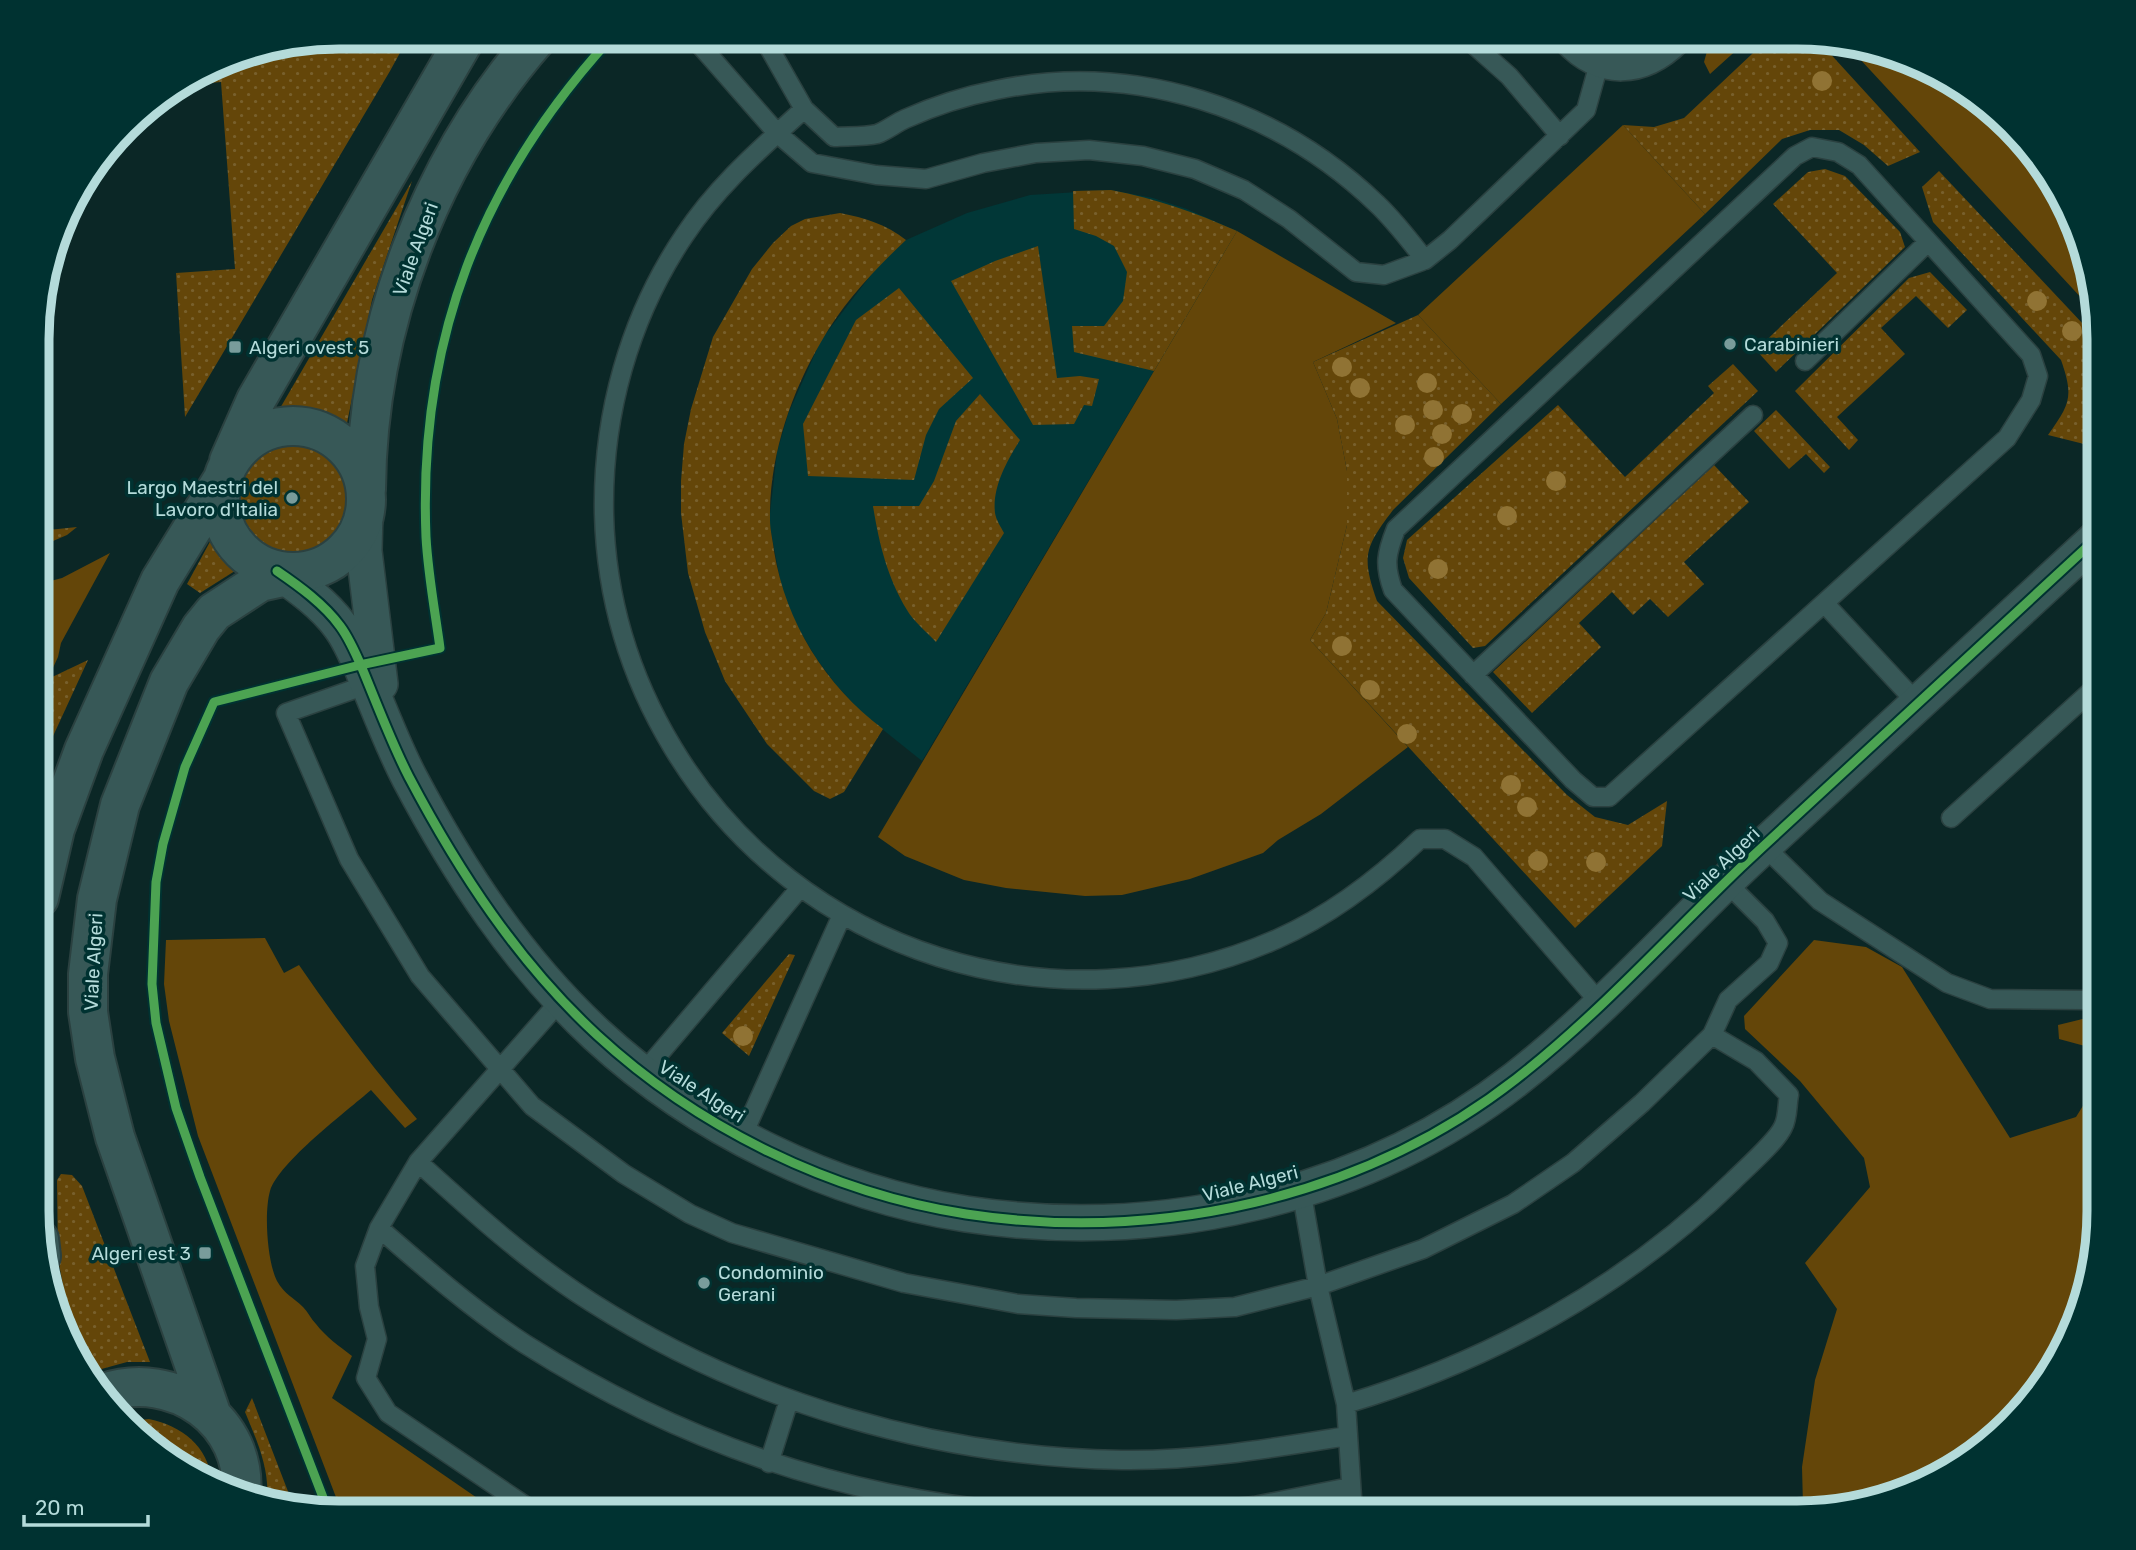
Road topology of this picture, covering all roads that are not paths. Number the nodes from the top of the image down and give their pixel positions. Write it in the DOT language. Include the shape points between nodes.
graph roads {
  1 [pos="459,49"];
  2 [pos="529,49"];
  3 [pos="704,49"];
  4 [pos="770,49"];
  5 [pos="1479,49"];
  6 [pos="1580,49"];
  7 [pos="1664,49"];
  8 [pos="1600,60"];
  9 [pos="803,109"];
  10 [pos="778,133"];
  11 [pos="1560,136"];
  12 [pos="1928,242"];
  13 [pos="1425,260"];
  14 [pos="1805,361"];
  15 [pos="1753,415"];
  16 [pos="225,472"];
  17 [pos="365,500"];
  18 [pos="2087,547"];
  19 [pos="288,573"];
  20 [pos="1825,604"];
  21 [pos="1473,675"];
  22 [pos="369,684"];
  23 [pos="2087,695"];
  24 [pos="1917,704"];
  25 [pos="385,722"];
  26 [pos="1951,818"];
  27 [pos="1764,846"];
  28 [pos="49,855"];
  29 [pos="1726,882"];
  30 [pos="800,887"];
  31 [pos="842,915"];
  32 [pos="561,1000"];
  33 [pos="2087,1000"];
  34 [pos="1601,1004"];
  35 [pos="1712,1035"];
  36 [pos="499,1069"];
  37 [pos="642,1073"];
  38 [pos="742,1137"];
  39 [pos="418,1162"];
  40 [pos="1301,1189"];
  41 [pos="379,1228"];
  42 [pos="1318,1286"];
  43 [pos="112,1391"];
  44 [pos="789,1400"];
  45 [pos="1346,1405"];
  46 [pos="212,1416"];
  47 [pos="1348,1436"];
  48 [pos="769,1463"];
  49 [pos="240,1484"];
  50 [pos="1350,1487"];
  51 [pos="519,1501"];
  52 [pos="927,1501"];
  53 [pos="1279,1501"];
  54 [pos="1352,1501"];
  1 -- 16 [label="street" via="256,400"];
  2 -- 17 [label="street, Viale Algeri" via="464,139 416,237 383,349 367,439"];
  3 -- 10 [label="lane"];
  4 -- 9 [label="lane"];
  5 -- 11 [label="lane" via="1509,76"];
  6 -- 8 [label="street"];
  7 -- 8 [label="street" via="1621,64"];
  8 -- 11 [label="lane" via="1586,110"];
  9 -- 10 [label="lane"];
  9 -- 13 [label="lane" via="834,137 876,134 934,107 1027,84 1091,81 1186,95 1247,116 1303,146 1378,206"];
  10 -- 13 [label="lane" via="812,163 926,179 1036,153 1089,150 1143,156 1195,169 1244,190 1356,272 1384,275"];
  10 -- 30 [label="lane" via="705,207 650,296 615,394 605,463 604,532 622,635 663,731 723,817"];
  11 -- 13 [label="lane"];
  12 -- 14 [label="lane"];
  12 -- 20 [label="lane" via="2031,355 2038,376 2031,400 2007,438"];
  12 -- 21 [label="lane" via="1859,165 1838,152 1812,147 1795,156 1396,529 1387,551 1393,590"];
  15 -- 21 [label="lane"];
  16 -- 17 [label="street" via="242,445 259,434 277,427 318,429 350,453 361,470"];
  16 -- 19 [label="street" via="219,506 237,548 256,563"];
  16 -- 28 [label="street" via="160,581 84,750"];
  17 -- 19 [label="street" via="360,529 350,545 327,563"];
  17 -- 25 [label="street" via="364,551"];
  18 -- 24 [label="street, Viale Algeri"];
  19 -- 22 [label="street, Viale Algeri" via="340,626"];
  19 -- 46 [label="street, Viale Algeri" via="260,582 214,612 169,682 120,805 97,899 88,974 95,1058 115,1137"];
  20 -- 21 [label="lane" via="1609,797 1592,797 1573,780"];
  20 -- 24 [label="lane"];
  22 -- 25 [label="street, Viale Algeri"];
  22 -- 36 [label="lane" via="286,713 356,870 420,976"];
  23 -- 26 [label="lane"];
  24 -- 27 [label="street, Viale Algeri"];
  25 -- 32 [label="street, Viale Algeri" via="408,775 461,868 491,915"];
  27 -- 29 [label="street, Viale Algeri"];
  27 -- 33 [label="lane" via="1820,901 1947,983 1990,999"];
  29 -- 34 [label="street, Viale Algeri"];
  29 -- 35 [label="lane" via="1765,921 1779,943 1769,963 1728,1000"];
  30 -- 31 [label="lane"];
  30 -- 37 [label="lane"];
  31 -- 34 [label="lane" via="904,946 982,969 1075,980 1144,976 1213,962 1278,938 1368,885 1420,839 1445,839 1474,857"];
  31 -- 38 [label="lane"];
  32 -- 36 [label="lane"];
  32 -- 37 [label="street, Viale Algeri"];
  34 -- 40 [label="street, Viale Algeri" via="1554,1049 1466,1114 1369,1165"];
  35 -- 42 [label="lane" via="1573,1163 1513,1204 1423,1250"];
  35 -- 45 [label="lane" via="1756,1061 1789,1096 1784,1127 1760,1153 1708,1205 1593,1293 1475,1357"];
  36 -- 39 [label="lane"];
  36 -- 42 [label="lane" via="532,1105 624,1174 690,1214 732,1233 904,1283 1018,1304 1176,1310 1235,1307"];
  37 -- 38 [label="street, Viale Algeri"];
  38 -- 40 [label="street, Viale Algeri" via="834,1179 886,1196 993,1218 1048,1223 1158,1220 1212,1212"];
  39 -- 41 [label="lane"];
  39 -- 44 [label="lane" via="500,1237 590,1301 687,1356"];
  40 -- 42 [label="lane"];
  41 -- 48 [label="lane" via="523,1343 601,1390 684,1430"];
  41 -- 51 [label="lane" via="365,1266 377,1339 366,1378 388,1413"];
  42 -- 45 [label="lane"];
  43 -- 46 [label="street" via="134,1385 163,1388 189,1398"];
  44 -- 47 [label="lane" via="898,1432 1010,1453 1123,1460 1223,1455"];
  44 -- 48 [label="lane"];
  45 -- 47 [label="lane"];
  46 -- 49 [label="street" via="235,1451"];
  47 -- 50 [label="lane"];
  48 -- 52 [label="lane" via="864,1490"];
  50 -- 53 [label="lane"];
  50 -- 54 [label="lane"];
}
